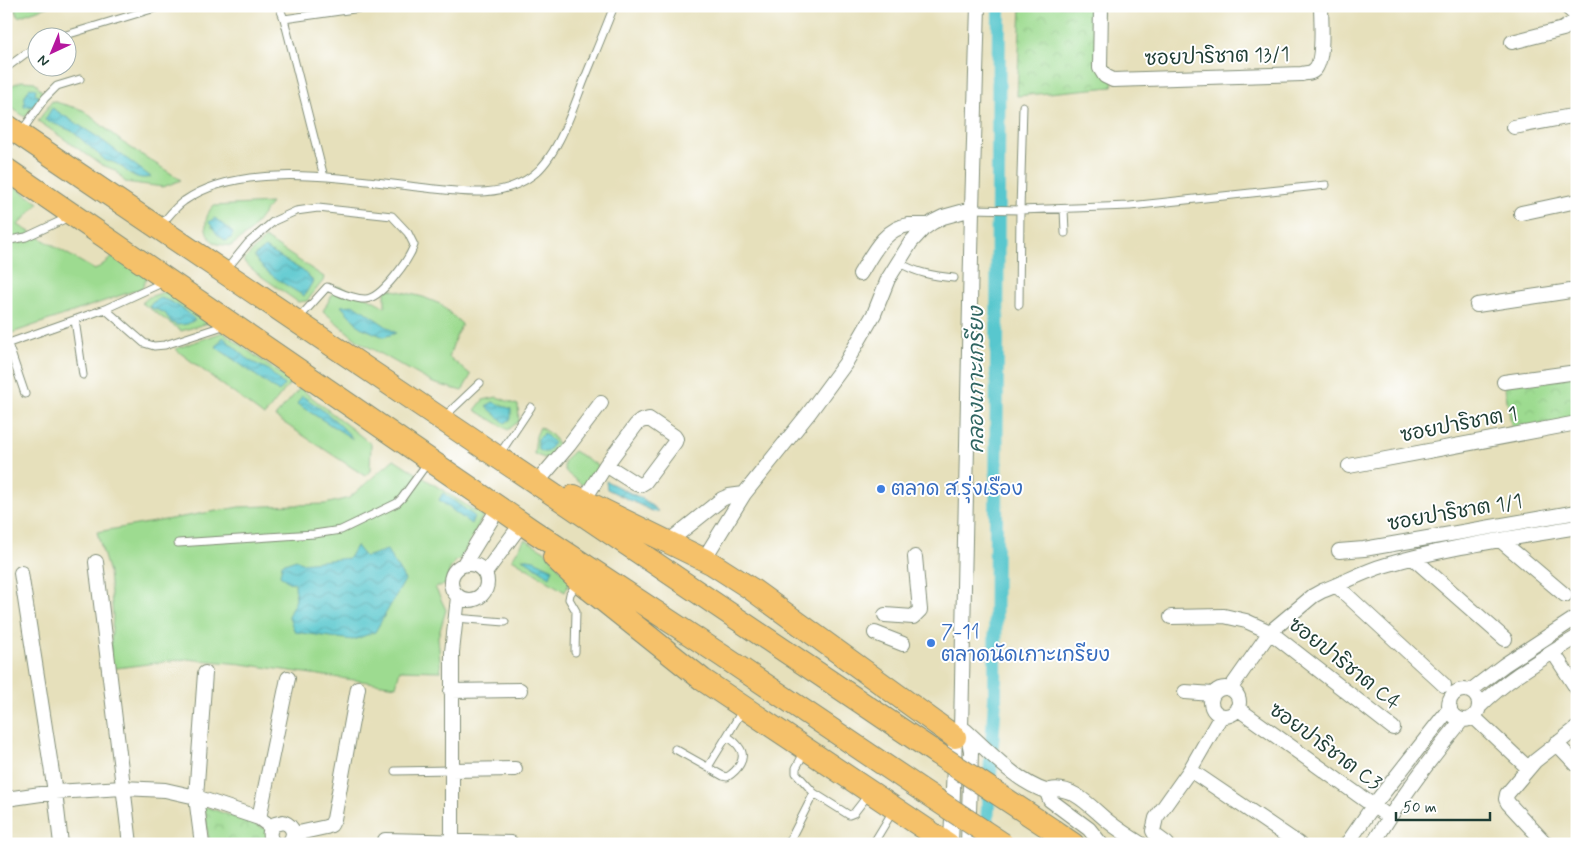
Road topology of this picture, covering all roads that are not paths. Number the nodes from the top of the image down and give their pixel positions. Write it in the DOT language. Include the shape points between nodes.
graph roads {
  1 [pos="162,6"];
  2 [pos="279,6"];
  3 [pos="375,6"];
  4 [pos="614,6"];
  5 [pos="978,6"];
  6 [pos="1101,6"];
  7 [pos="1321,6"];
  8 [pos="1571,11"];
  9 [pos="284,19"];
  10 [pos="78,31"];
  11 [pos="1512,42"];
  12 [pos="28,52"];
  13 [pos="6,68"];
  14 [pos="80,78"];
  15 [pos="1023,106"];
  16 [pos="1577,115"];
  17 [pos="1514,127"];
  18 [pos="13,130"];
  19 [pos="6,169"];
  20 [pos="324,177"];
  21 [pos="1326,185"];
  22 [pos="1577,201"];
  23 [pos="979,209"];
  24 [pos="1064,209"];
  25 [pos="1020,210"];
  26 [pos="1521,213"];
  27 [pos="66,218"];
  28 [pos="928,225"];
  29 [pos="159,227"];
  30 [pos="1066,233"];
  31 [pos="10,240"];
  32 [pos="898,262"];
  33 [pos="225,271"];
  34 [pos="860,274"];
  35 [pos="954,278"];
  36 [pos="163,283"];
  37 [pos="1577,290"];
  38 [pos="1019,305"];
  39 [pos="1477,305"];
  40 [pos="105,309"];
  41 [pos="75,320"];
  42 [pos="297,320"];
  43 [pos="223,325"];
  44 [pos="7,344"];
  45 [pos="1577,372"];
  46 [pos="83,375"];
  47 [pos="1504,382"];
  48 [pos="480,383"];
  49 [pos="24,394"];
  50 [pos="601,403"];
  51 [pos="531,407"];
  52 [pos="442,419"];
  53 [pos="1577,422"];
  54 [pos="497,457"];
  55 [pos="429,460"];
  56 [pos="606,465"];
  57 [pos="1349,466"];
  58 [pos="516,470"];
  59 [pos="540,479"];
  60 [pos="744,494"];
  61 [pos="584,500"];
  62 [pos="499,508"];
  63 [pos="1577,512"];
  64 [pos="528,527"];
  65 [pos="1577,527"];
  66 [pos="1500,540"];
  67 [pos="668,542"];
  68 [pos="178,544"];
  69 [pos="1339,550"];
  70 [pos="915,556"];
  71 [pos="1413,558"];
  72 [pos="704,559"];
  73 [pos="96,562"];
  74 [pos="464,564"];
  75 [pos="21,573"];
  76 [pos="485,574"];
  77 [pos="733,577"];
  78 [pos="579,581"];
  79 [pos="1337,586"];
  80 [pos="1565,594"];
  81 [pos="458,596"];
  82 [pos="719,605"];
  83 [pos="885,615"];
  84 [pos="1171,617"];
  85 [pos="1577,617"];
  86 [pos="455,618"];
  87 [pos="505,622"];
  88 [pos="1270,632"];
  89 [pos="875,634"];
  90 [pos="1577,637"];
  91 [pos="1504,639"];
  92 [pos="903,644"];
  93 [pos="575,652"];
  94 [pos="1553,652"];
  95 [pos="721,655"];
  96 [pos="205,674"];
  97 [pos="288,678"];
  98 [pos="703,680"];
  99 [pos="1444,684"];
  100 [pos="358,688"];
  101 [pos="1230,689"];
  102 [pos="1577,689"];
  103 [pos="520,690"];
  104 [pos="451,691"];
  105 [pos="1470,691"];
  106 [pos="1185,692"];
  107 [pos="1213,694"];
  108 [pos="744,708"];
  109 [pos="1237,708"];
  110 [pos="1450,708"];
  111 [pos="1479,714"];
  112 [pos="1221,716"];
  113 [pos="1462,720"];
  114 [pos="1393,728"];
  115 [pos="1577,728"];
  116 [pos="959,731"];
  117 [pos="727,736"];
  118 [pos="1556,743"];
  119 [pos="807,748"];
  120 [pos="675,749"];
  121 [pos="1577,765"];
  122 [pos="708,767"];
  123 [pos="1528,768"];
  124 [pos="515,769"];
  125 [pos="451,770"];
  126 [pos="1190,770"];
  127 [pos="395,771"];
  128 [pos="123,788"];
  129 [pos="55,792"];
  130 [pos="870,792"];
  131 [pos="1048,792"];
  132 [pos="814,793"];
  133 [pos="196,797"];
  134 [pos="6,798"];
  135 [pos="1372,806"];
  136 [pos="894,809"];
  137 [pos="1389,817"];
  138 [pos="259,818"];
  139 [pos="271,827"];
  140 [pos="291,839"];
  141 [pos="385,840"];
  142 [pos="452,842"];
  143 [pos="511,843"];
  144 [pos="876,843"];
  145 [pos="61,844"];
  146 [pos="130,844"];
  147 [pos="202,844"];
  148 [pos="274,844"];
  149 [pos="788,844"];
  150 [pos="949,844"];
  151 [pos="968,844"];
  152 [pos="1003,844"];
  153 [pos="1073,844"];
  154 [pos="1101,844"];
  155 [pos="1141,844"];
  156 [pos="1168,844"];
  157 [pos="1299,844"];
  158 [pos="1347,844"];
  159 [pos="1373,844"];
  160 [pos="1546,844"];
  1 -- 10 [label="lane"];
  2 -- 9 [label="lane"];
  3 -- 9 [label="lane"];
  4 -- 20 [label="lane" via="564,131 534,175 494,192 468,193"];
  5 -- 23 [label="street"];
  6 -- 7 [label="street, ซอยปาริชาต 13/1" via="1100,68 1113,80 1133,80 1314,71 1320,64"];
  8 -- 11 [label="street" via="1563,29"];
  9 -- 20 [label="lane"];
  12 -- 13 [label="lane"];
  14 -- 18 [label="lane" via="57,86"];
  15 -- 25 [label="lane"];
  16 -- 17 [label="street"];
  18 -- 29 [label="main road"];
  19 -- 27 [label="main road"];
  20 -- 29 [label="lane" via="242,178 205,188 183,201"];
  21 -- 24 [label="lane" via="1130,206"];
  22 -- 26 [label="street"];
  23 -- 25 [label="lane"];
  23 -- 28 [label="street" via="943,217"];
  23 -- 116 [label="street"];
  24 -- 25 [label="lane"];
  24 -- 30 [label="lane"];
  25 -- 38 [label="lane"];
  27 -- 31 [label="lane"];
  27 -- 36 [label="main road"];
  28 -- 32 [label="street"];
  28 -- 34 [label="street" via="907,225 895,229 882,240"];
  29 -- 33 [label="main road"];
  32 -- 35 [label="lane" via="932,276"];
  32 -- 60 [label="street" via="874,314 845,364"];
  33 -- 42 [label="main road"];
  33 -- 42 [label="lane" via="258,233 296,211 318,208 392,216 408,233 414,245 411,254 385,288 367,299 327,287"];
  36 -- 40 [label="lane"];
  36 -- 43 [label="main road"];
  37 -- 39 [label="street"];
  40 -- 41 [label="lane"];
  40 -- 43 [label="lane" via="144,343 154,346"];
  41 -- 44 [label="lane"];
  41 -- 46 [label="lane"];
  42 -- 52 [label="main road"];
  43 -- 55 [label="main road"];
  44 -- 49 [label="lane"];
  45 -- 47 [label="street"];
  48 -- 52 [label="lane"];
  50 -- 59 [label="street"];
  51 -- 54 [label="lane"];
  52 -- 54 [label="main road"];
  53 -- 57 [label="street, ซอยปาริชาต 1"];
  54 -- 58 [label="main road"];
  55 -- 62 [label="main road"];
  55 -- 68 [label="lane" via="397,503 341,530"];
  56 -- 56 [label="street" via="636,425 645,419 676,439 640,485"];
  56 -- 61 [label="street"];
  58 -- 59 [label="main road"];
  58 -- 82 [label="main road"];
  59 -- 61 [label="main road"];
  60 -- 67 [label="street" via="722,499"];
  60 -- 72 [label="street"];
  61 -- 67 [label="main road"];
  62 -- 64 [label="main road"];
  62 -- 74 [label="street"];
  63 -- 69 [label="street, ซอยปาริชาต 1/1" via="1364,549"];
  64 -- 76 [label="street"];
  64 -- 78 [label="main road" via="545,549"];
  64 -- 95 [label="main road"];
  65 -- 66 [label="street"];
  66 -- 71 [label="street"];
  66 -- 80 [label="street"];
  67 -- 72 [label="main road"];
  70 -- 83 [label="street" via="920,610 913,617"];
  71 -- 79 [label="street" via="1384,565"];
  71 -- 91 [label="street"];
  72 -- 77 [label="main road"];
  73 -- 128 [label="street"];
  74 -- 76 [label="street" via="474,564"];
  74 -- 81 [label="street" via="455,569 450,578 451,588"];
  75 -- 129 [label="street"];
  76 -- 81 [label="street" via="487,583 480,596 472,600"];
  77 -- 82 [label="main road"];
  77 -- 116 [label="main road"];
  78 -- 93 [label="lane" via="569,599 576,611"];
  78 -- 98 [label="main road"];
  79 -- 88 [label="street" via="1313,596"];
  79 -- 99 [label="street"];
  81 -- 86 [label="street"];
  82 -- 153 [label="main road, bridge"];
  84 -- 88 [label="street, ซอยปาริชาต C4" via="1224,616 1246,621"];
  85 -- 105 [label="street"];
  86 -- 87 [label="lane"];
  86 -- 104 [label="street"];
  88 -- 101 [label="street"];
  88 -- 114 [label="street, ซอยปาริชาต C4"];
  89 -- 92 [label="street"];
  90 -- 94 [label="street"];
  94 -- 102 [label="street"];
  94 -- 111 [label="street" via="1503,685"];
  95 -- 98 [label="main road"];
  95 -- 152 [label="main road, bridge"];
  96 -- 133 [label="street"];
  97 -- 138 [label="street"];
  98 -- 108 [label="main road"];
  100 -- 140 [label="street" via="331,825"];
  101 -- 107 [label="street" via="1218,689"];
  101 -- 109 [label="street" via="1238,697"];
  103 -- 104 [label="street"];
  104 -- 125 [label="street"];
  105 -- 110 [label="street" via="1454,693"];
  105 -- 111 [label="street" via="1479,700"];
  106 -- 107 [label="street"];
  107 -- 112 [label="street" via="1214,711"];
  108 -- 117 [label="lane"];
  108 -- 119 [label="main road"];
  109 -- 112 [label="street" via="1228,716"];
  109 -- 135 [label="street, ซอยปาริชาต C3"];
  110 -- 113 [label="street" via="1456,718"];
  110 -- 135 [label="street"];
  111 -- 113 [label="street"];
  111 -- 123 [label="street"];
  112 -- 126 [label="street"];
  113 -- 137 [label="street"];
  115 -- 118 [label="street"];
  116 -- 131 [label="street" via="983,746 1033,787"];
  116 -- 150 [label="street"];
  116 -- 151 [label="street" via="969,741 971,751"];
  117 -- 122 [label="lane"];
  117 -- 122 [label="lane" via="743,752 738,768 727,777"];
  118 -- 121 [label="street"];
  118 -- 123 [label="street"];
  119 -- 130 [label="main road"];
  119 -- 132 [label="lane" via="796,773"];
  120 -- 122 [label="lane"];
  123 -- 160 [label="street" via="1506,799"];
  124 -- 125 [label="street"];
  125 -- 127 [label="lane"];
  125 -- 142 [label="street"];
  126 -- 156 [label="street" via="1153,826 1156,836"];
  126 -- 157 [label="street"];
  128 -- 129 [label="street"];
  128 -- 133 [label="street" via="165,790"];
  128 -- 146 [label="street"];
  129 -- 134 [label="street"];
  129 -- 145 [label="street"];
  130 -- 132 [label="lane" via="849,815"];
  130 -- 136 [label="main road"];
  131 -- 154 [label="street" via="1050,800 1089,829"];
  131 -- 155 [label="street" via="1055,789 1068,791"];
  132 -- 149 [label="lane"];
  133 -- 138 [label="street"];
  133 -- 147 [label="street"];
  135 -- 137 [label="street, ซอยปาริชาต C3"];
  135 -- 158 [label="street"];
  136 -- 144 [label="lane"];
  136 -- 150 [label="main road"];
  137 -- 159 [label="street"];
  138 -- 139 [label="street"];
  139 -- 140 [label="street" via="279,822 290,826"];
  139 -- 148 [label="street" via="269,836"];
  141 -- 142 [label="street"];
  142 -- 143 [label="street"];
}
